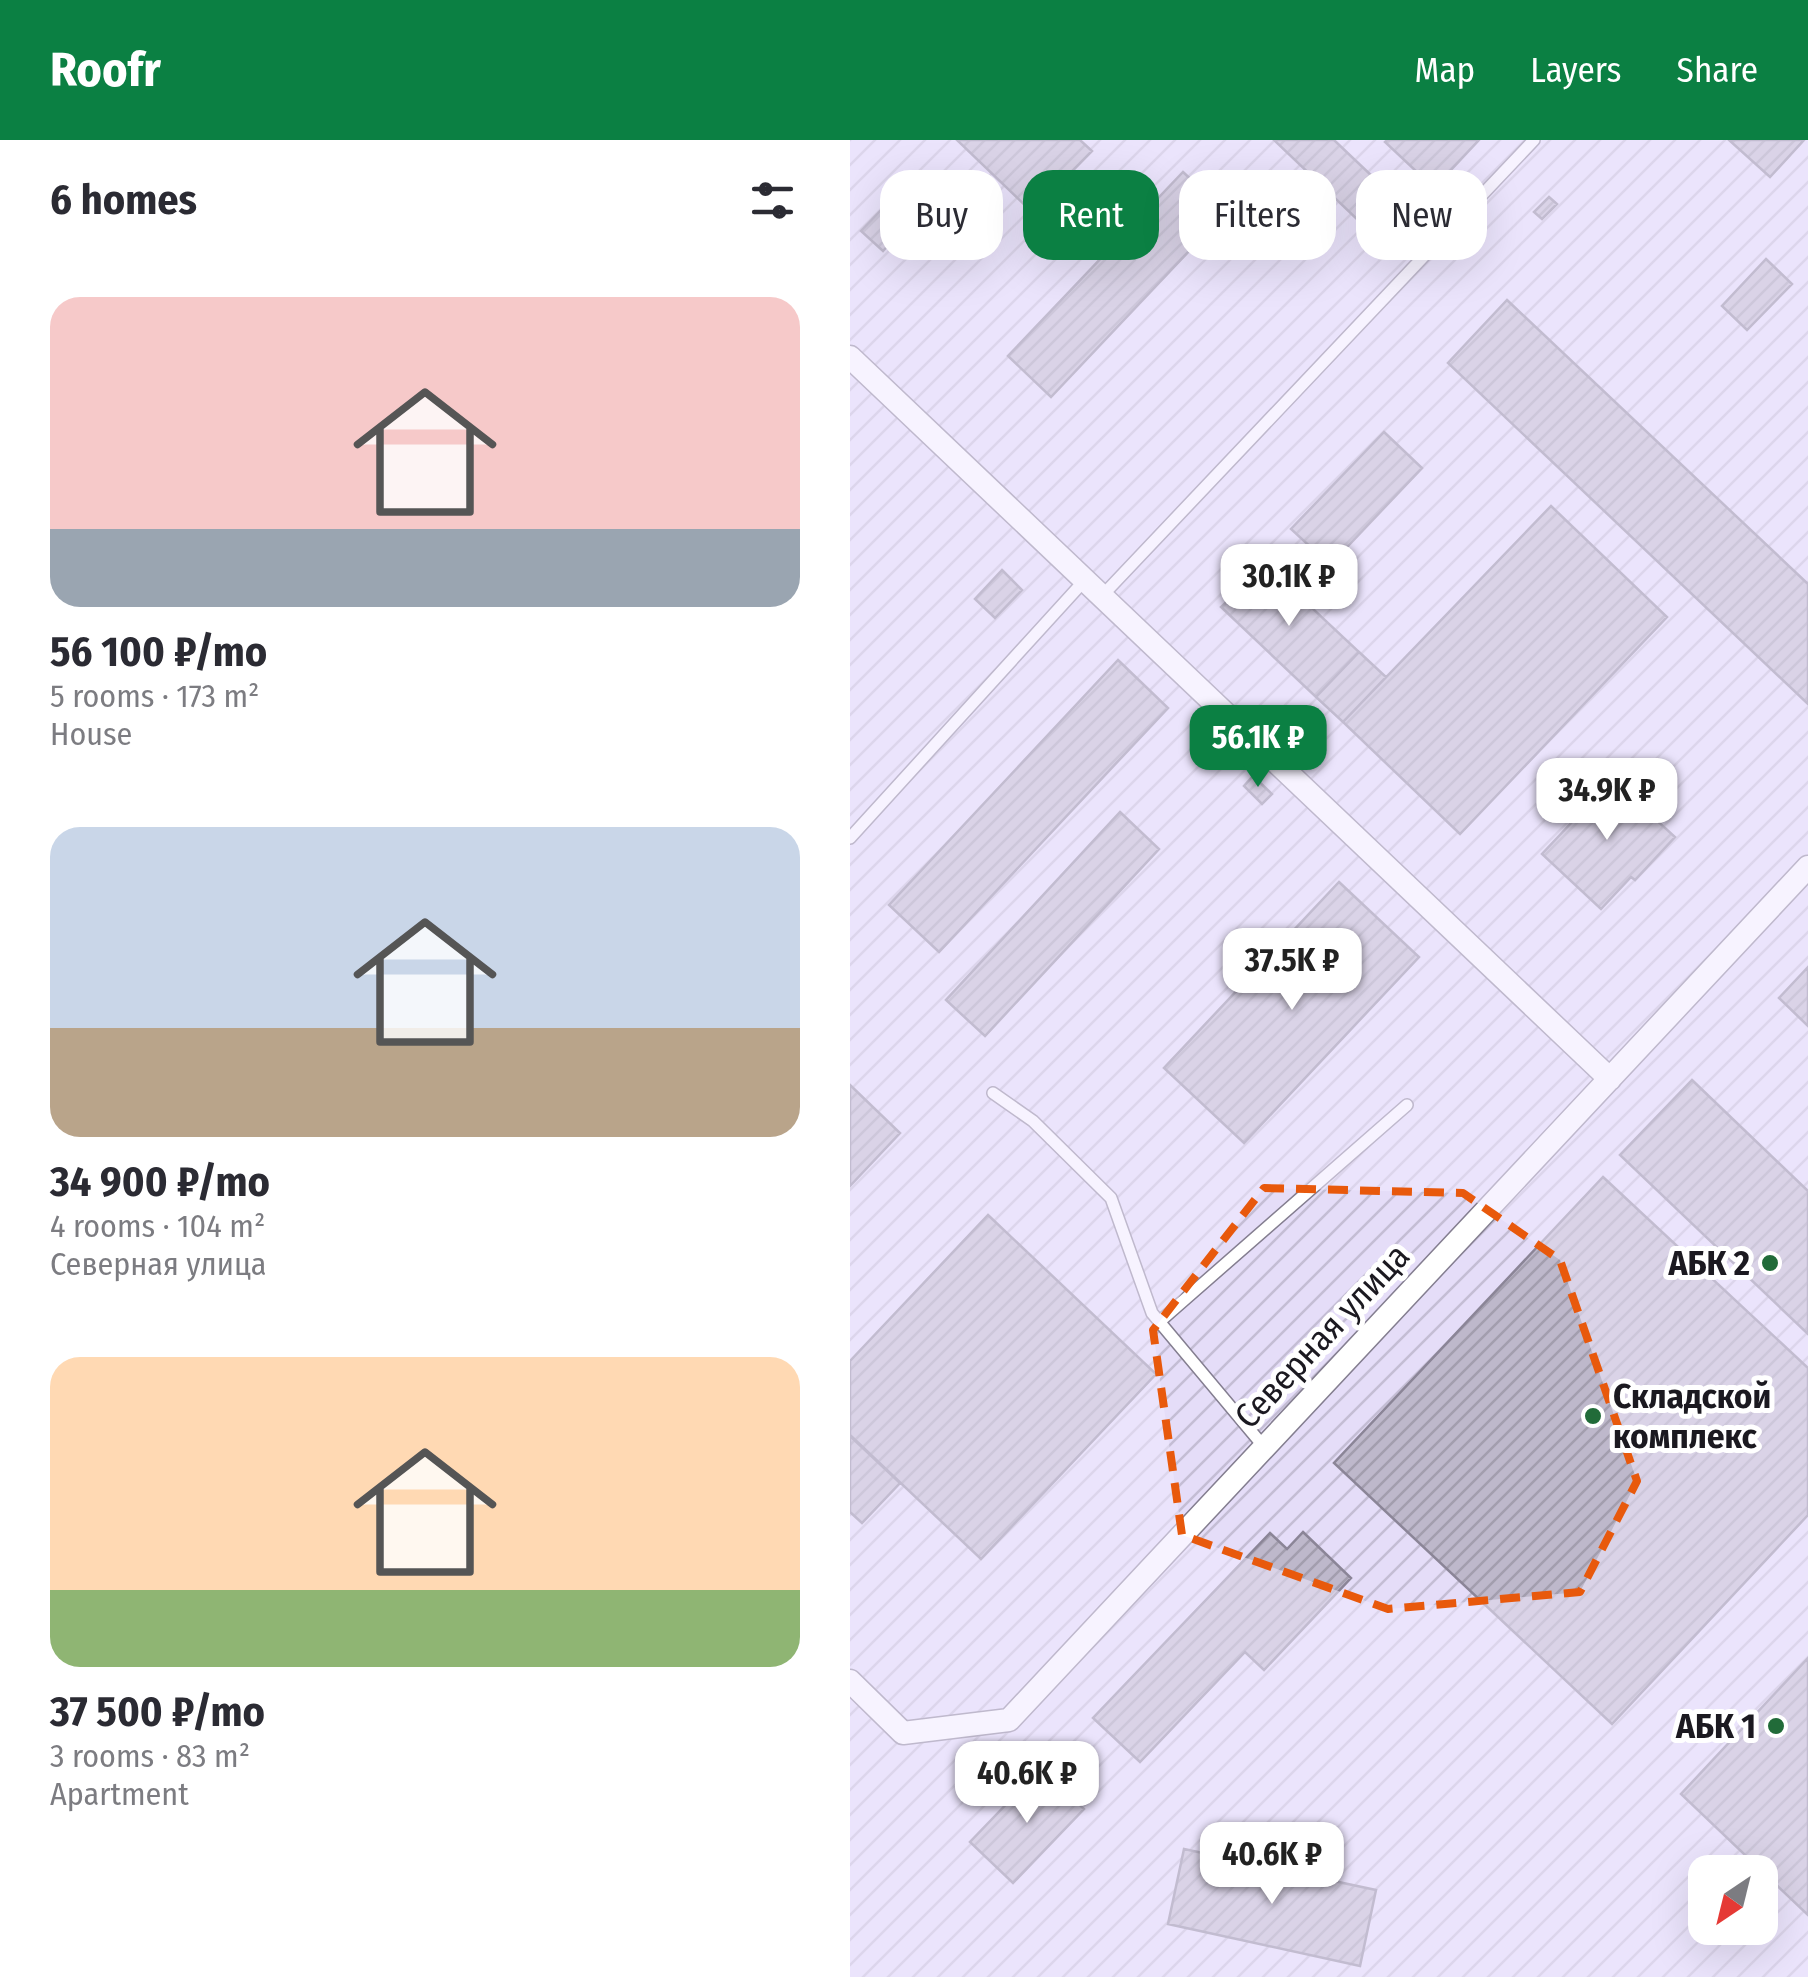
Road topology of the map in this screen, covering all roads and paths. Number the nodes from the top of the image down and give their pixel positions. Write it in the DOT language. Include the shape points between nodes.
graph roads {
  1 [pos="1534,140"];
  2 [pos="850,357"];
  3 [pos="1092,589"];
  4 [pos="850,838"];
  5 [pos="1808,866"];
  6 [pos="1610,1079"];
  7 [pos="993,1093"];
  8 [pos="1407,1105"];
  9 [pos="1159,1322"];
  10 [pos="1264,1448"];
  11 [pos="850,1682"];
  1 -- 3 [label="lane"];
  2 -- 3 [label="street"];
  3 -- 4 [label="lane"];
  3 -- 6 [label="street"];
  5 -- 6 [label="street, Северная улица"];
  6 -- 10 [label="street, Северная улица"];
  7 -- 9 [label="lane" via="1032,1121 1110,1198"];
  8 -- 9 [label="lane"];
  9 -- 10 [label="lane"];
  10 -- 11 [label="street, Северная улица" via="1008,1720 903,1732"];
}
